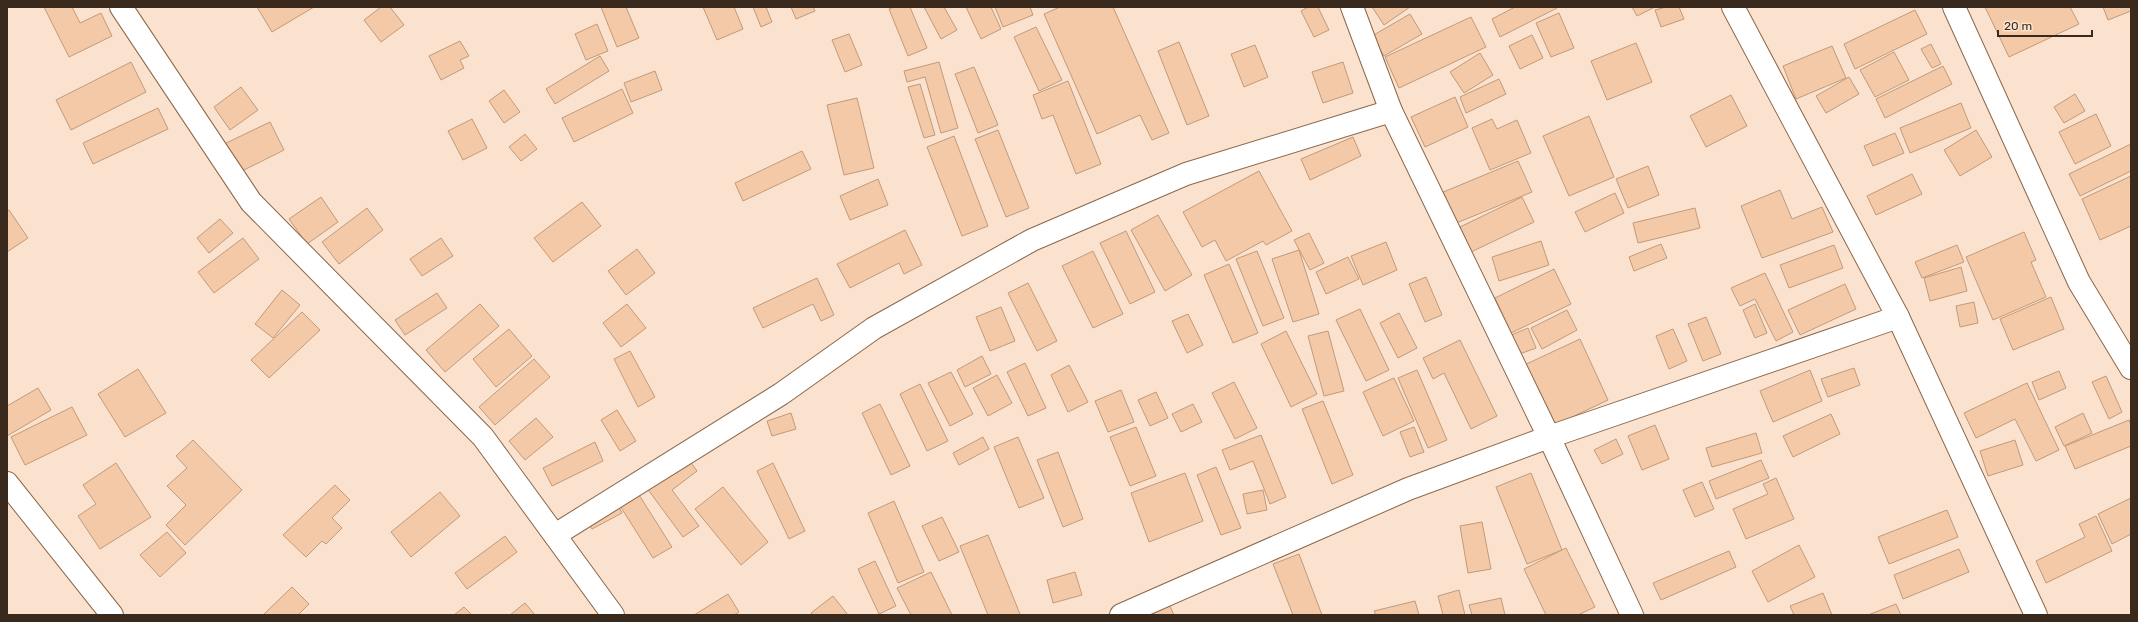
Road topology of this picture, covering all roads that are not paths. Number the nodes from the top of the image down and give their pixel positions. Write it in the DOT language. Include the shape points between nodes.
graph roads {
  1 [pos="121,7"];
  2 [pos="1352,7"];
  3 [pos="1733,7"];
  4 [pos="1954,7"];
  5 [pos="1391,111"];
  6 [pos="1898,317"];
  7 [pos="2131,368"];
  8 [pos="1549,437"];
  9 [pos="7,483"];
  10 [pos="555,535"];
  11 [pos="112,615"];
  12 [pos="613,615"];
  13 [pos="1121,615"];
  14 [pos="1632,615"];
  15 [pos="2036,615"];
  1 -- 10 [label="street" via="251,202 482,437"];
  2 -- 5 [label="street"];
  3 -- 6 [label="street"];
  4 -- 7 [label="street" via="2079,282"];
  5 -- 8 [label="street"];
  5 -- 10 [label="street" via="1186,174 1032,240 874,328 781,394"];
  6 -- 8 [label="street"];
  6 -- 15 [label="street"];
  8 -- 13 [label="street" via="1408,489"];
  8 -- 14 [label="street"];
  9 -- 11 [label="street"];
  10 -- 12 [label="street"];
}
